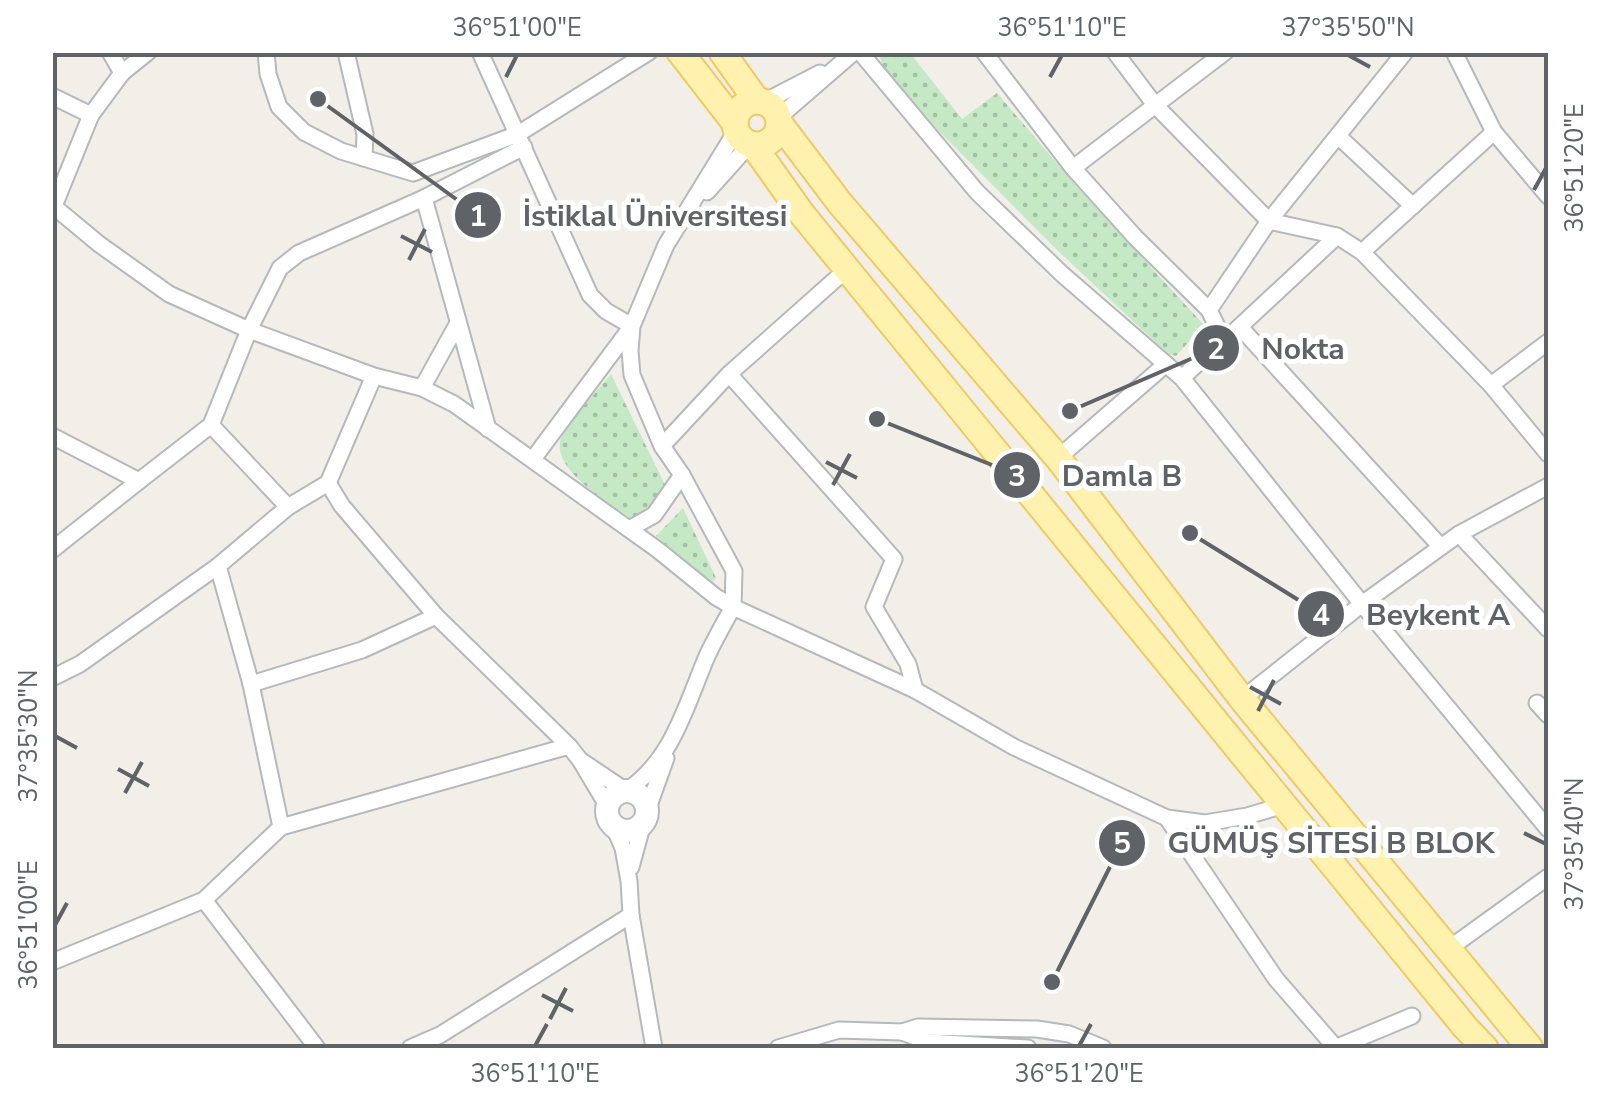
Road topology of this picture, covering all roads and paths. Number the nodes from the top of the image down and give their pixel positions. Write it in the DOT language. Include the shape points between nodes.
graph roads {
  1 [pos="110,52"];
  2 [pos="148,52"];
  3 [pos="266,52"];
  4 [pos="346,52"];
  5 [pos="480,52"];
  6 [pos="649,52"];
  7 [pos="680,52"];
  8 [pos="722,52"];
  9 [pos="984,52"];
  10 [pos="1115,52"];
  11 [pos="1225,52"];
  12 [pos="1406,52"];
  13 [pos="1454,52"];
  14 [pos="853,55"];
  15 [pos="122,73"];
  16 [pos="52,96"];
  17 [pos="1155,106"];
  18 [pos="770,111"];
  19 [pos="91,115"];
  20 [pos="1494,132"];
  21 [pos="744,136"];
  22 [pos="1338,136"];
  23 [pos="521,140"];
  24 [pos="364,158"];
  25 [pos="1073,168"];
  26 [pos="1548,196"];
  27 [pos="424,198"];
  28 [pos="53,205"];
  29 [pos="1413,206"];
  30 [pos="1269,221"];
  31 [pos="1337,236"];
  32 [pos="1362,252"];
  33 [pos="846,269"];
  34 [pos="1209,310"];
  35 [pos="458,323"];
  36 [pos="632,326"];
  37 [pos="1240,327"];
  38 [pos="249,330"];
  39 [pos="1223,339"];
  40 [pos="1548,342"];
  41 [pos="1166,364"];
  42 [pos="728,374"];
  43 [pos="374,376"];
  44 [pos="1182,378"];
  45 [pos="1491,385"];
  46 [pos="422,388"];
  47 [pos="211,426"];
  48 [pos="488,428"];
  49 [pos="52,436"];
  50 [pos="662,446"];
  51 [pos="1548,454"];
  52 [pos="1058,458"];
  53 [pos="533,460"];
  54 [pos="682,475"];
  55 [pos="139,481"];
  56 [pos="328,483"];
  57 [pos="1548,486"];
  58 [pos="288,506"];
  59 [pos="629,529"];
  60 [pos="1460,534"];
  61 [pos="1442,547"];
  62 [pos="52,550"];
  63 [pos="218,566"];
  64 [pos="1362,604"];
  65 [pos="732,606"];
  66 [pos="436,616"];
  67 [pos="1547,624"];
  68 [pos="52,678"];
  69 [pos="251,684"];
  70 [pos="915,690"];
  71 [pos="1242,699"];
  72 [pos="674,737"];
  73 [pos="574,753"];
  74 [pos="626,791"];
  75 [pos="1284,805"];
  76 [pos="611,816"];
  77 [pos="645,817"];
  78 [pos="1167,818"];
  79 [pos="281,827"];
  80 [pos="1548,829"];
  81 [pos="1548,877"];
  82 [pos="629,881"];
  83 [pos="204,900"];
  84 [pos="630,915"];
  85 [pos="1447,950"];
  86 [pos="52,962"];
  87 [pos="1412,1016"];
  88 [pos="902,1032"];
  89 [pos="1054,1040"];
  90 [pos="318,1048"];
  91 [pos="410,1048"];
  92 [pos="654,1048"];
  93 [pos="778,1048"];
  94 [pos="1028,1048"];
  95 [pos="1103,1048"];
  96 [pos="1335,1048"];
  97 [pos="1485,1048"];
  98 [pos="1530,1048"];
  1 -- 15 [label="street"];
  2 -- 15 [label="street"];
  3 -- 24 [label="street" via="279,107 290,120"];
  4 -- 24 [label="street"];
  5 -- 23 [label="street"];
  6 -- 23 [label="street"];
  7 -- 21 [label="main road"];
  8 -- 18 [label="main road"];
  9 -- 25 [label="street"];
  10 -- 17 [label="street"];
  11 -- 17 [label="street"];
  12 -- 22 [label="street"];
  13 -- 20 [label="street"];
  14 -- 18 [label="street"];
  14 -- 41 [label="street" via="977,192"];
  15 -- 19 [label="street"];
  16 -- 19 [label="street"];
  17 -- 25 [label="street"];
  17 -- 30 [label="street"];
  18 -- 21 [label="main road" via="744,105"];
  18 -- 21 [label="main road" via="774,138 761,146"];
  18 -- 52 [label="main road" via="838,202"];
  19 -- 28 [label="street"];
  20 -- 26 [label="street"];
  20 -- 29 [label="street"];
  21 -- 33 [label="main road"];
  21 -- 36 [label="street" via="666,245"];
  22 -- 29 [label="street"];
  22 -- 30 [label="street"];
  23 -- 24 [label="street" via="413,173"];
  23 -- 27 [label="street"];
  23 -- 36 [label="street" via="590,295"];
  25 -- 34 [label="street"];
  27 -- 35 [label="street"];
  27 -- 38 [label="street" via="299,253 280,268"];
  28 -- 38 [label="street" via="169,294"];
  29 -- 32 [label="street"];
  30 -- 31 [label="street"];
  30 -- 34 [label="street"];
  31 -- 32 [label="street"];
  31 -- 37 [label="street"];
  32 -- 45 [label="street"];
  33 -- 42 [label="street"];
  33 -- 75 [label="main road"];
  34 -- 39 [label="street"];
  35 -- 46 [label="street"];
  35 -- 48 [label="street"];
  36 -- 50 [label="street" via="632,375"];
  36 -- 53 [label="street"];
  37 -- 39 [label="street"];
  37 -- 61 [label="street"];
  38 -- 43 [label="street"];
  38 -- 47 [label="street"];
  39 -- 44 [label="street"];
  40 -- 45 [label="street"];
  41 -- 44 [label="street"];
  41 -- 52 [label="street"];
  42 -- 50 [label="street"];
  42 -- 70 [label="street" via="894,559 874,607 908,664"];
  43 -- 46 [label="street"];
  43 -- 56 [label="street"];
  44 -- 64 [label="street"];
  45 -- 51 [label="street"];
  46 -- 48 [label="street"];
  47 -- 55 [label="street"];
  47 -- 58 [label="street"];
  48 -- 53 [label="street"];
  49 -- 55 [label="street"];
  50 -- 54 [label="street"];
  52 -- 71 [label="main road"];
  53 -- 59 [label="street"];
  54 -- 59 [label="street" via="654,515"];
  54 -- 65 [label="street" via="734,571"];
  55 -- 62 [label="street"];
  56 -- 58 [label="street"];
  56 -- 66 [label="street"];
  57 -- 60 [label="street"];
  58 -- 63 [label="street"];
  59 -- 65 [label="street"];
  60 -- 61 [label="street"];
  60 -- 67 [label="street"];
  61 -- 64 [label="street"];
  63 -- 68 [label="street"];
  63 -- 69 [label="street"];
  64 -- 71 [label="street"];
  64 -- 80 [label="street"];
  65 -- 70 [label="street"];
  65 -- 72 [label="street"];
  66 -- 69 [label="street" via="362,650"];
  66 -- 73 [label="street"];
  69 -- 79 [label="street"];
  70 -- 78 [label="street" via="1014,747"];
  71 -- 85 [label="main road"];
  72 -- 74 [label="street"];
  72 -- 77 [label="street"];
  73 -- 74 [label="street"];
  73 -- 76 [label="street"];
  73 -- 79 [label="street"];
  74 -- 76 [label="street" via="614,796"];
  74 -- 77 [label="street" via="643,798"];
  75 -- 78 [label="street" via="1205,823"];
  75 -- 97 [label="main road"];
  76 -- 77 [label="street" via="626,830 638,828"];
  76 -- 82 [label="street"];
  77 -- 82 [label="street"];
  78 -- 96 [label="street" via="1276,980"];
  79 -- 83 [label="street"];
  81 -- 85 [label="street"];
  82 -- 84 [label="street"];
  83 -- 86 [label="street"];
  83 -- 90 [label="street"];
  84 -- 91 [label="street"];
  84 -- 92 [label="street"];
  85 -- 98 [label="main road"];
  87 -- 96 [label="street"];
  88 -- 89 [label="street" via="918,1027"];
  88 -- 93 [label="street" via="839,1030"];
  88 -- 94 [label="street" via="928,1042"];
  89 -- 95 [label="street" via="1069,1034"];
}
